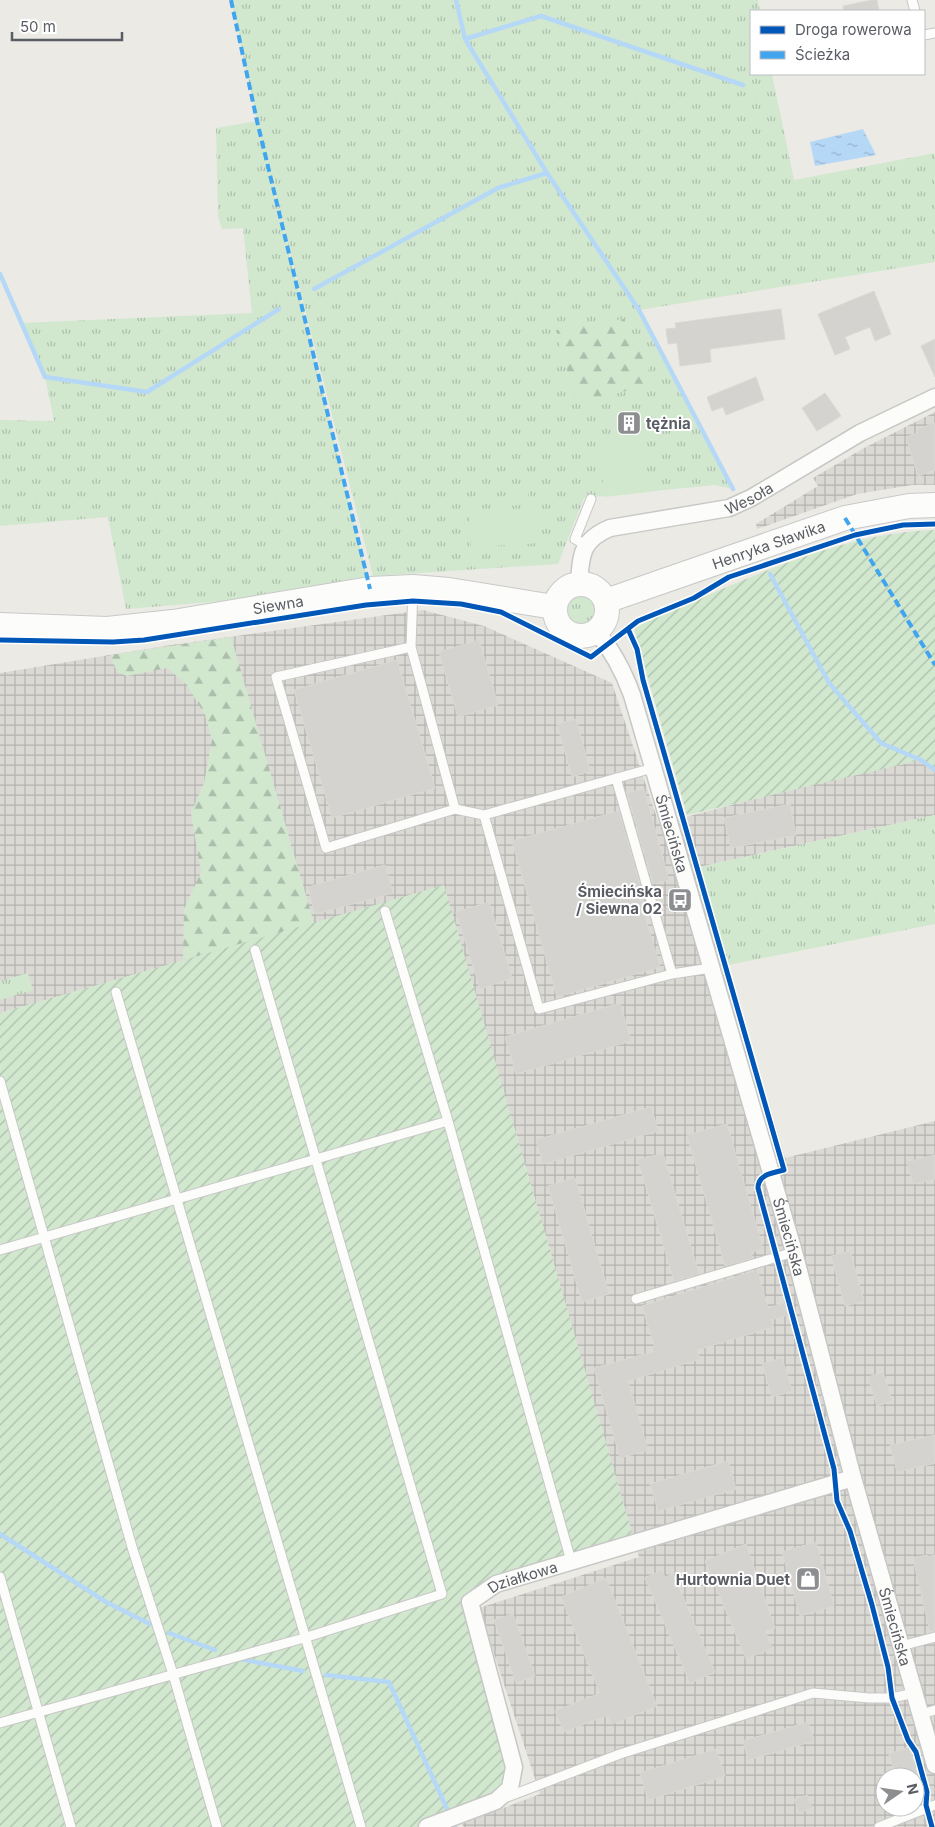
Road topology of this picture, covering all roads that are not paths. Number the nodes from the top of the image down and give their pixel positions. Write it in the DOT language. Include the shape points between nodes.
graph roads {
  1 [pos="935,397"];
  2 [pos="591,499"];
  3 [pos="935,505"];
  4 [pos="586,545"];
  5 [pos="579,583"];
  6 [pos="414,587"];
  7 [pos="606,601"];
  8 [pos="554,607"];
  9 [pos="0,625"];
  10 [pos="596,631"];
  11 [pos="411,646"];
  12 [pos="653,768"];
  13 [pos="616,778"];
  14 [pos="456,809"];
  15 [pos="484,815"];
  16 [pos="385,911"];
  17 [pos="255,950"];
  18 [pos="711,968"];
  19 [pos="672,974"];
  20 [pos="116,992"];
  21 [pos="0,1081"];
  22 [pos="448,1120"];
  23 [pos="317,1158"];
  24 [pos="176,1198"];
  25 [pos="44,1236"];
  26 [pos="0,1250"];
  27 [pos="794,1252"];
  28 [pos="636,1299"];
  29 [pos="853,1478"];
  30 [pos="571,1561"];
  31 [pos="0,1577"];
  32 [pos="935,1637"];
  33 [pos="304,1638"];
  34 [pos="900,1646"];
  35 [pos="173,1674"];
  36 [pos="914,1694"];
  37 [pos="39,1712"];
  38 [pos="928,1712"];
  39 [pos="0,1723"];
  40 [pos="935,1765"];
  41 [pos="496,1801"];
  42 [pos="935,1805"];
  43 [pos="71,1827"];
  44 [pos="217,1827"];
  45 [pos="361,1827"];
  46 [pos="427,1827"];
  47 [pos="879,1827"];
  1 -- 4 [label="street, Wesoła" via="860,433 729,508 610,528 595,534"];
  2 -- 4 [label="lane" via="575,539"];
  3 -- 7 [label="main road, Henryka Sławika" via="909,506 846,518"];
  4 -- 5 [label="street" via="581,557"];
  5 -- 7 [label="main road" via="596,588"];
  5 -- 8 [label="main road" via="560,593"];
  6 -- 8 [label="main road, Siewna"];
  6 -- 9 [label="main road, Siewna" via="370,589 173,622 107,629"];
  6 -- 11 [label="lane"];
  7 -- 10 [label="main road" via="606,617"];
  8 -- 10 [label="main road" via="557,622 569,634 582,636"];
  10 -- 12 [label="street, Śmiecińska" via="609,645 623,670"];
  11 -- 14 [label="lane"];
  11 -- 14 [label="lane" via="276,677 326,848"];
  12 -- 13 [label="lane"];
  12 -- 18 [label="street, Śmiecińska"];
  13 -- 15 [label="lane"];
  13 -- 19 [label="lane"];
  14 -- 15 [label="lane"];
  15 -- 19 [label="lane" via="539,1009"];
  16 -- 22 [label="lane"];
  17 -- 23 [label="lane"];
  18 -- 19 [label="lane"];
  18 -- 27 [label="street, Śmiecińska"];
  20 -- 24 [label="lane"];
  21 -- 25 [label="lane"];
  22 -- 23 [label="lane"];
  22 -- 30 [label="lane"];
  23 -- 24 [label="lane"];
  23 -- 33 [label="lane" via="442,1594"];
  24 -- 25 [label="lane"];
  24 -- 33 [label="lane"];
  25 -- 26 [label="lane"];
  25 -- 35 [label="lane" via="132,1547"];
  27 -- 28 [label="lane"];
  27 -- 29 [label="street, Śmiecińska"];
  29 -- 30 [label="street, Działkowa"];
  29 -- 34 [label="street, Śmiecińska"];
  30 -- 41 [label="street, Działkowa" via="496,1584 470,1602 514,1767 510,1788"];
  31 -- 37 [label="lane"];
  32 -- 34 [label="lane"];
  33 -- 35 [label="lane"];
  33 -- 45 [label="lane"];
  34 -- 36 [label="street, Śmiecińska"];
  35 -- 37 [label="lane"];
  35 -- 44 [label="lane"];
  36 -- 38 [label="street, Śmiecińska"];
  36 -- 41 [label="lane" via="869,1698 813,1693 620,1754"];
  37 -- 39 [label="lane"];
  37 -- 43 [label="lane"];
  38 -- 40 [label="street, Śmiecińska"];
  41 -- 46 [label="street"];
  42 -- 47 [label="lane"];
}
